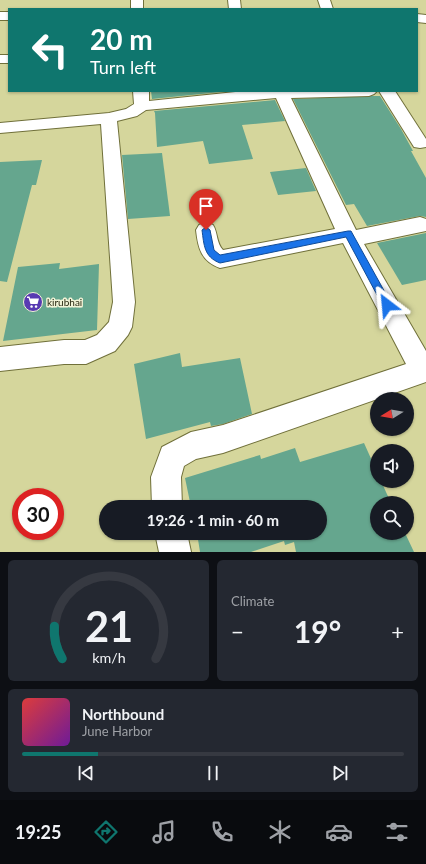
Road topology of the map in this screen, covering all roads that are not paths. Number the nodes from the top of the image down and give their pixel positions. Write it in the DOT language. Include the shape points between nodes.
graph roads {
  1 [pos="260,92"];
  2 [pos="340,92"];
  3 [pos="388,92"];
  4 [pos="282,94"];
  5 [pos="142,98"];
  6 [pos="109,118"];
  7 [pos="0,128"];
  8 [pos="420,143"];
  9 [pos="420,225"];
  10 [pos="206,230"];
  11 [pos="350,236"];
  12 [pos="0,359"];
  13 [pos="425,370"];
  14 [pos="167,500"];
  15 [pos="173,540"];
  16 [pos="175,552"];
  1 -- 4 [label="street"];
  1 -- 5 [label="street"];
  2 -- 4 [label="street"];
  3 -- 8 [label="street"];
  4 -- 11 [label="street"];
  5 -- 6 [label="street" via="131,113"];
  6 -- 7 [label="street"];
  6 -- 12 [label="street" via="124,302 120,327 106,343 86,352"];
  9 -- 11 [label="street"];
  10 -- 11 [label="street" via="210,252 220,259"];
  11 -- 13 [label="street"];
  13 -- 14 [label="street" via="223,439 191,446 172,456 166,477"];
  15 -- 16 [label="street"];
}
